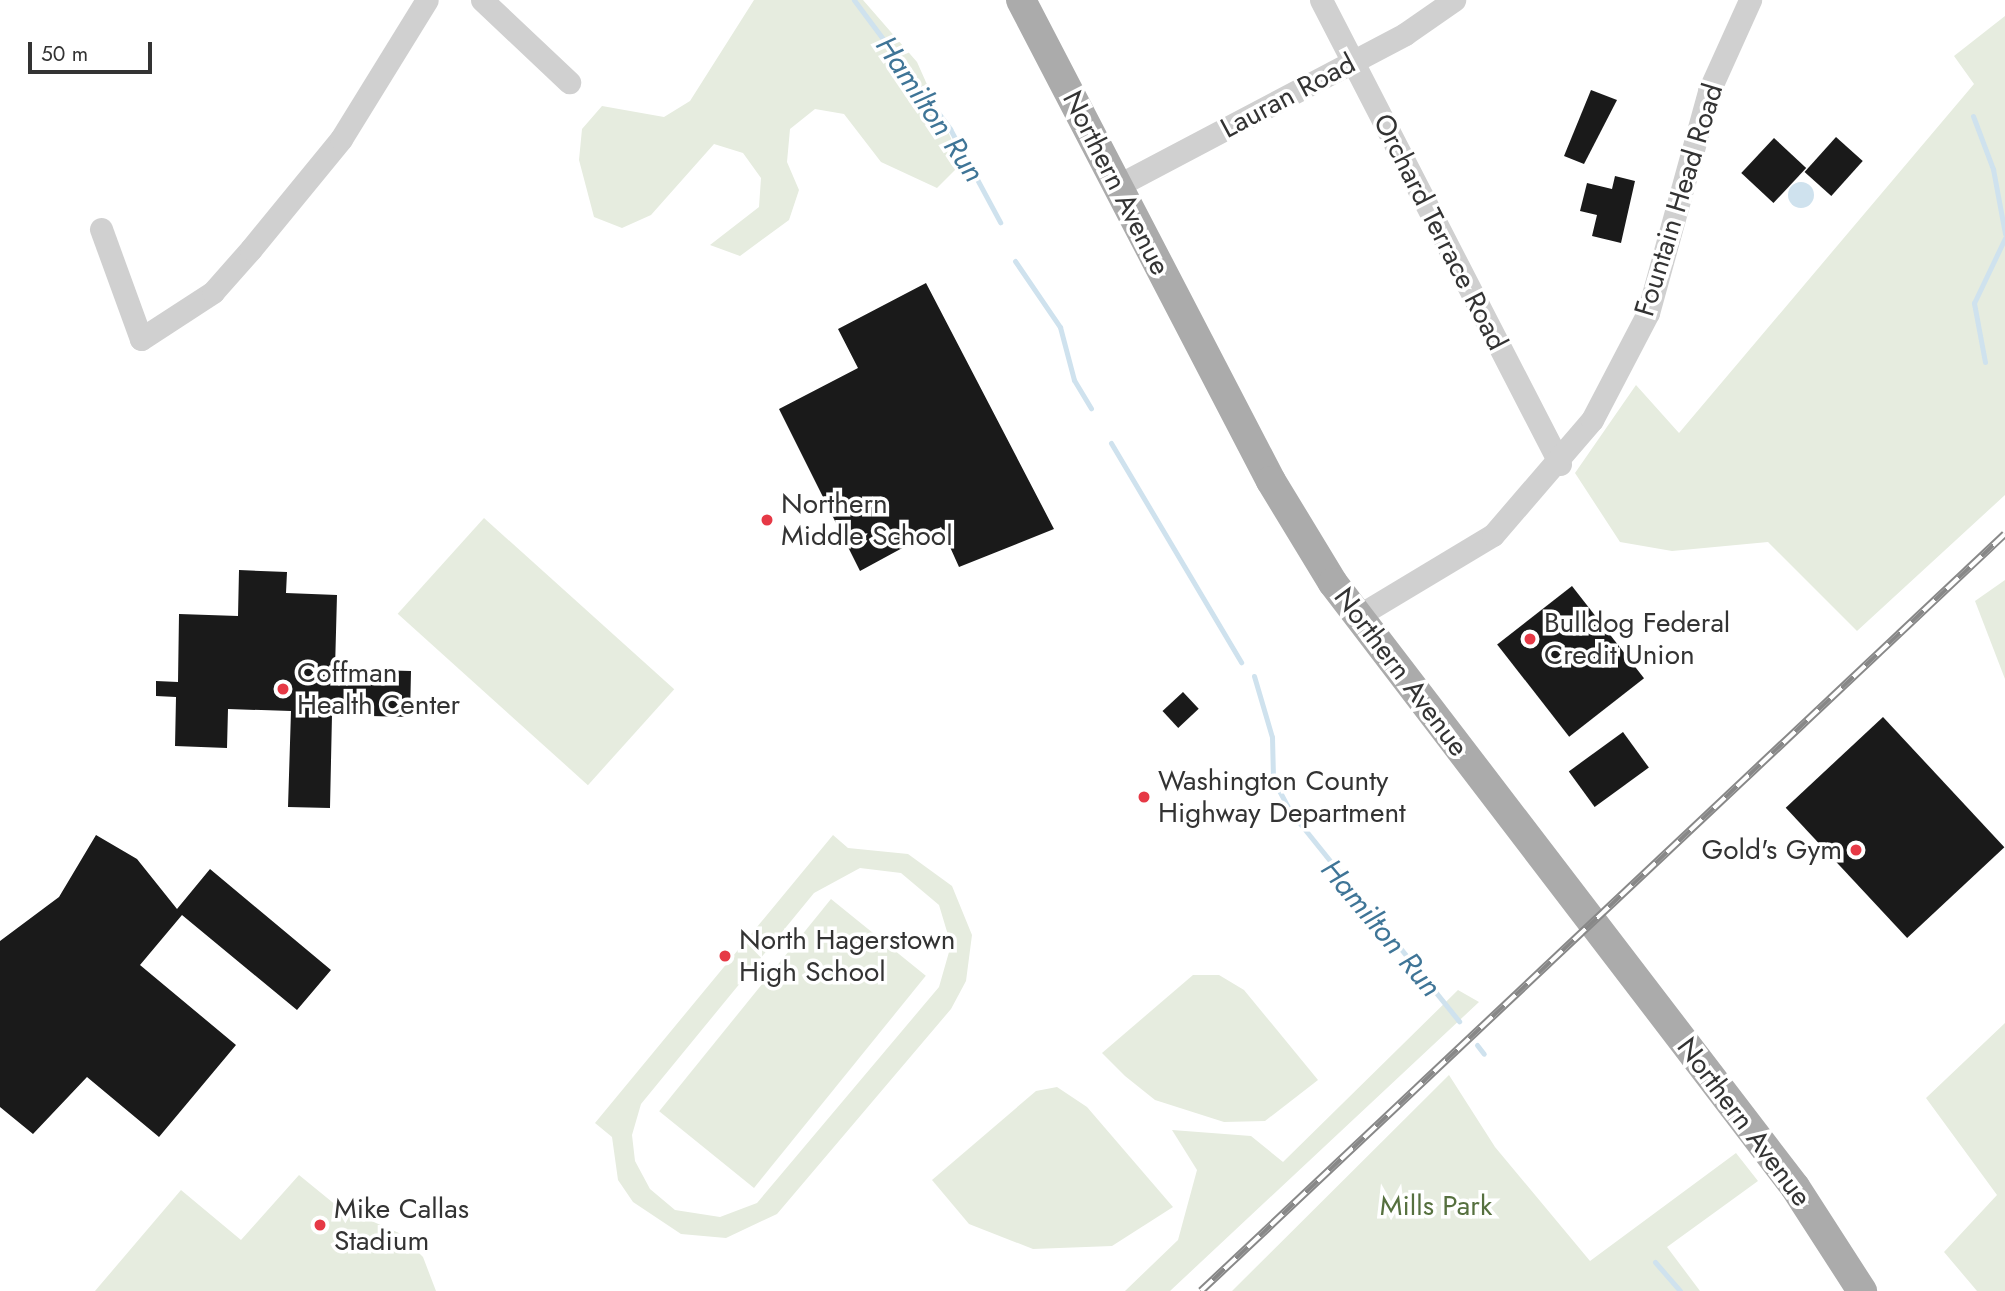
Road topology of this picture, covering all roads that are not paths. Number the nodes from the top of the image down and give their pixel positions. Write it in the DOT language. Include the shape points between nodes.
graph roads {
  1 [pos="427,0"];
  2 [pos="482,0"];
  3 [pos="1021,0"];
  4 [pos="1321,0"];
  5 [pos="1454,0"];
  6 [pos="1750,0"];
  7 [pos="1352,62"];
  8 [pos="569,82"];
  9 [pos="1117,186"];
  10 [pos="101,229"];
  11 [pos="1560,464"];
  12 [pos="1358,616"];
  13 [pos="1862,1291"];
  1 -- 10 [label="street" via="341,139 251,249 213,292 141,339"];
  2 -- 8 [label="street"];
  3 -- 9 [label="main road, Northern Avenue"];
  4 -- 7 [label="street, Orchard Terrace Road"];
  5 -- 7 [label="street, Lauran Road"];
  6 -- 11 [label="street, Fountain Head Road" via="1709,91 1648,313 1613,385"];
  7 -- 9 [label="street, Lauran Road"];
  7 -- 11 [label="street, Orchard Terrace Road"];
  9 -- 12 [label="main road, Northern Avenue" via="1271,481"];
  11 -- 12 [label="street, Fountain Head Road" via="1474,549"];
  12 -- 13 [label="main road, Northern Avenue" via="1795,1187"];
}
